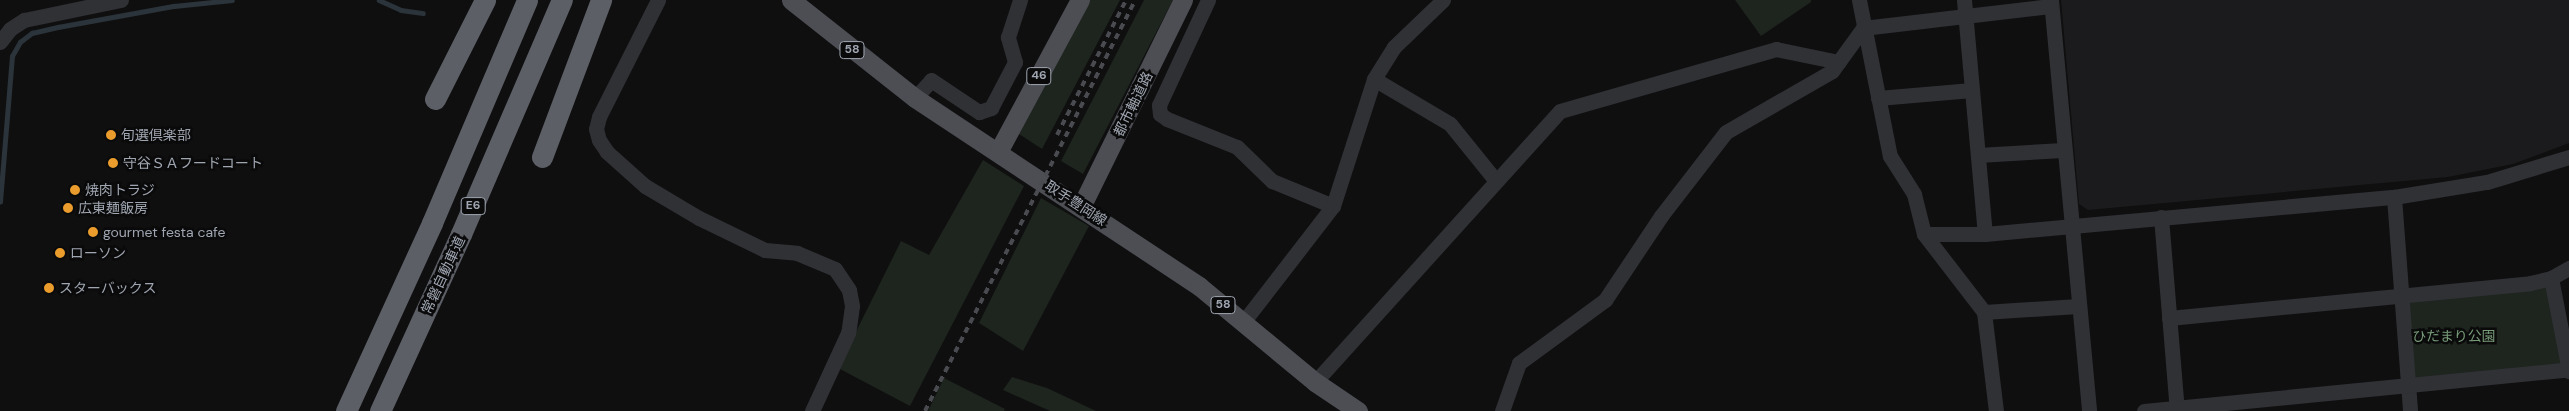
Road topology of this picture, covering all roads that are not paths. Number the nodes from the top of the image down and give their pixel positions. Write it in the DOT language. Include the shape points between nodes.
graph roads {
  1 [pos="121,0"];
  2 [pos="485,0"];
  3 [pos="527,0"];
  4 [pos="562,0"];
  5 [pos="601,0"];
  6 [pos="658,0"];
  7 [pos="791,0"];
  8 [pos="1020,0"];
  9 [pos="1080,0"];
  10 [pos="1183,0"];
  11 [pos="1208,0"];
  12 [pos="1443,0"];
  13 [pos="1859,0"];
  14 [pos="2051,3"];
  15 [pos="1964,7"];
  16 [pos="1863,28"];
  17 [pos="0,42"];
  18 [pos="1839,62"];
  19 [pos="1374,79"];
  20 [pos="1972,90"];
  21 [pos="915,98"];
  22 [pos="1878,98"];
  23 [pos="435,99"];
  24 [pos="2063,150"];
  25 [pos="998,152"];
  26 [pos="1978,155"];
  27 [pos="542,156"];
  28 [pos="2569,157"];
  29 [pos="1496,181"];
  30 [pos="2394,197"];
  31 [pos="1333,206"];
  32 [pos="1081,207"];
  33 [pos="2161,217"];
  34 [pos="2070,225"];
  35 [pos="1924,234"];
  36 [pos="1985,234"];
  37 [pos="2569,268"];
  38 [pos="2551,278"];
  39 [pos="2400,295"];
  40 [pos="2078,306"];
  41 [pos="1984,312"];
  42 [pos="2169,318"];
  43 [pos="1244,321"];
  44 [pos="2569,369"];
  45 [pos="1315,382"];
  46 [pos="2408,387"];
  47 [pos="2176,410"];
  48 [pos="346,411"];
  49 [pos="380,411"];
  50 [pos="812,411"];
  51 [pos="1358,411"];
  52 [pos="1502,411"];
  53 [pos="1996,411"];
  54 [pos="2089,411"];
  55 [pos="2144,411"];
  56 [pos="2410,411"];
  1 -- 17 [label="street" via="24,20 10,29"];
  2 -- 23 [label="highway"];
  3 -- 48 [label="highway, E6" via="432,223"];
  4 -- 49 [label="highway, 常磐自動車道 / E6"];
  5 -- 27 [label="highway"];
  6 -- 50 [label="street" via="598,117 598,140 645,186 699,218 765,250 797,254 834,269 849,290 852,306 848,333"];
  7 -- 21 [label="main road, 取手豊岡線 / 58"];
  8 -- 21 [label="street" via="1008,37 1015,62 990,108 979,112 931,80"];
  9 -- 25 [label="main road, 46"];
  10 -- 32 [label="main road, 都市軸道路"];
  11 -- 31 [label="street" via="1159,105 1160,114 1167,120 1237,147 1272,181"];
  12 -- 19 [label="street" via="1394,47"];
  13 -- 16 [label="street"];
  14 -- 15 [label="street"];
  14 -- 24 [label="street"];
  15 -- 16 [label="street"];
  15 -- 20 [label="street"];
  16 -- 18 [label="street"];
  16 -- 22 [label="street"];
  18 -- 29 [label="street" via="1776,49 1560,110"];
  18 -- 52 [label="street" via="1832,71 1726,132 1661,216 1605,300 1519,362"];
  19 -- 29 [label="street" via="1450,124"];
  19 -- 31 [label="street"];
  20 -- 22 [label="street"];
  20 -- 26 [label="street"];
  21 -- 25 [label="main road, 取手豊岡線 / 58"];
  22 -- 35 [label="street" via="1890,156 1914,194"];
  24 -- 26 [label="street"];
  24 -- 34 [label="street"];
  25 -- 32 [label="main road, 取手豊岡線 / 58"];
  26 -- 36 [label="street"];
  28 -- 30 [label="street" via="2487,182"];
  29 -- 45 [label="street"];
  30 -- 33 [label="street"];
  30 -- 39 [label="street"];
  31 -- 43 [label="street"];
  32 -- 43 [label="main road, 取手豊岡線 / 58" via="1147,249"];
  33 -- 34 [label="street"];
  33 -- 42 [label="street"];
  34 -- 36 [label="street"];
  34 -- 40 [label="street"];
  35 -- 36 [label="street"];
  35 -- 41 [label="street"];
  37 -- 38 [label="street"];
  38 -- 39 [label="street" via="2530,283"];
  38 -- 44 [label="street"];
  39 -- 42 [label="street"];
  39 -- 46 [label="street"];
  40 -- 41 [label="street"];
  40 -- 54 [label="street"];
  41 -- 53 [label="street"];
  42 -- 47 [label="street"];
  43 -- 45 [label="main road, 取手豊岡線 / 58"];
  44 -- 46 [label="street"];
  45 -- 51 [label="main road, 取手豊岡線 / 58"];
  46 -- 47 [label="street"];
  46 -- 56 [label="street"];
  47 -- 55 [label="street"];
}
